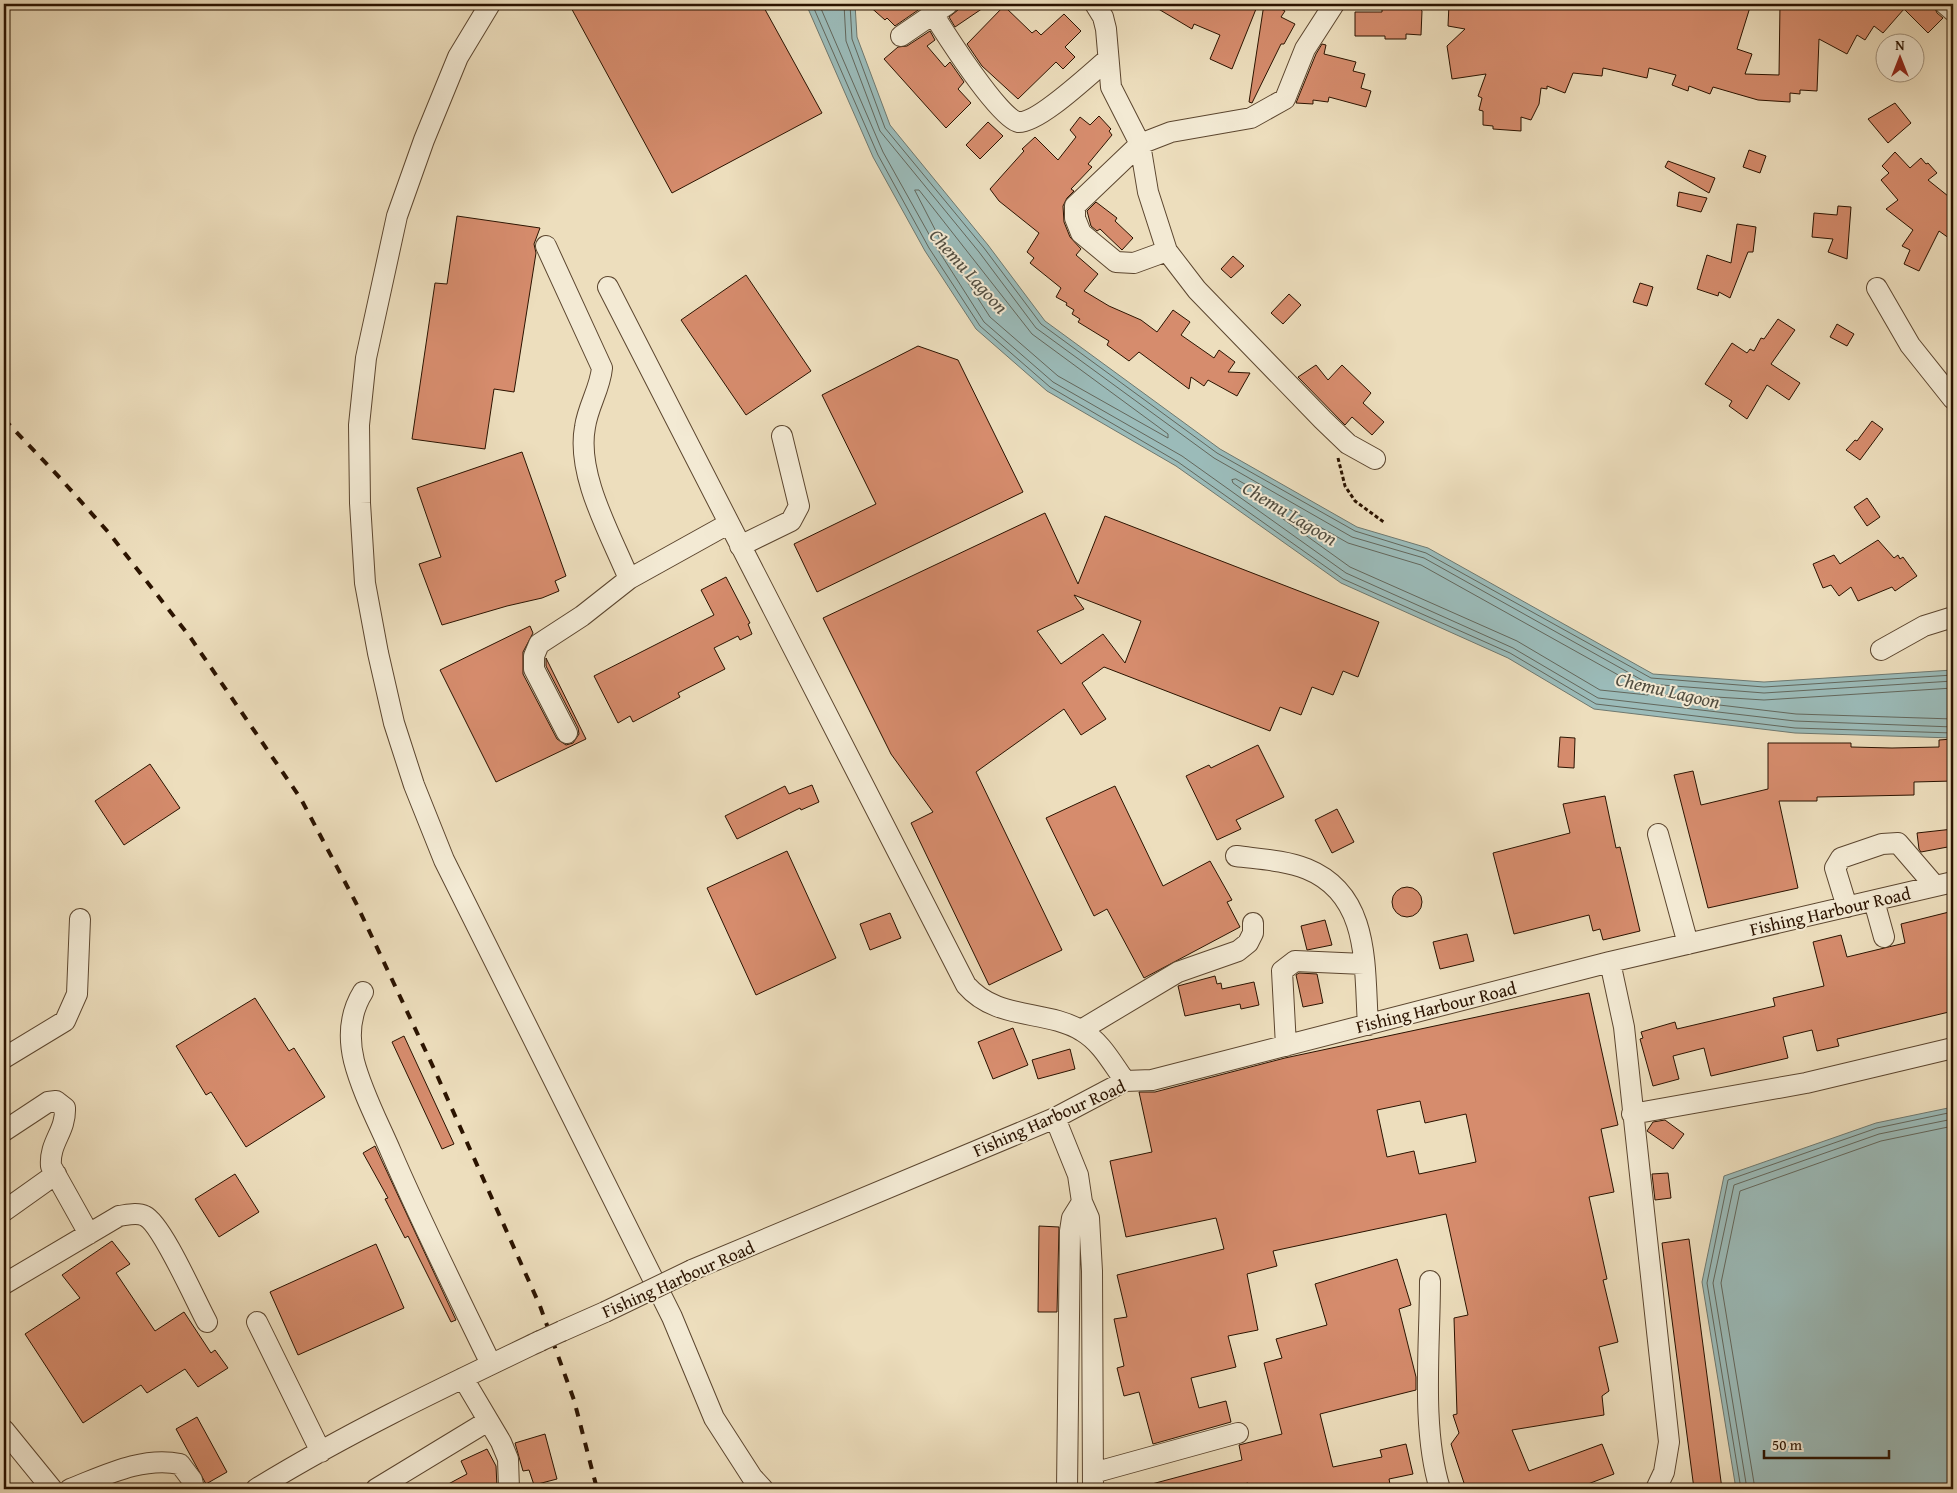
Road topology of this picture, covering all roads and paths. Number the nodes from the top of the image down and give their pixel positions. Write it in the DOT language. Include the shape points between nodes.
graph roads {
  1 [pos="490,4"];
  2 [pos="1095,4"];
  3 [pos="1334,4"];
  4 [pos="1945,4"];
  5 [pos="941,9"];
  6 [pos="1953,11"];
  7 [pos="900,36"];
  8 [pos="1108,59"];
  9 [pos="1140,144"];
  10 [pos="546,246"];
  11 [pos="1167,251"];
  12 [pos="608,287"];
  13 [pos="1877,288"];
  14 [pos="1953,399"];
  15 [pos="782,436"];
  16 [pos="1336,454"];
  17 [pos="1375,459"];
  18 [pos="1385,522"];
  19 [pos="728,524"];
  20 [pos="740,546"];
  21 [pos="629,579"];
  22 [pos="1953,617"];
  23 [pos="1881,650"];
  24 [pos="567,732"];
  25 [pos="1658,834"];
  26 [pos="1236,856"];
  27 [pos="1944,884"];
  28 [pos="1874,901"];
  29 [pos="1847,907"];
  30 [pos="80,919"];
  31 [pos="1253,922"];
  32 [pos="1884,937"];
  33 [pos="1688,944"];
  34 [pos="1610,962"];
  35 [pos="1364,964"];
  36 [pos="363,992"];
  37 [pos="1368,1025"];
  38 [pos="1081,1030"];
  39 [pos="1286,1046"];
  40 [pos="1953,1048"];
  41 [pos="4,1058"];
  42 [pos="1124,1081"];
  43 [pos="1632,1114"];
  44 [pos="1055,1118"];
  45 [pos="4,1131"];
  46 [pos="56,1174"];
  47 [pos="1082,1202"];
  48 [pos="4,1211"];
  49 [pos="89,1234"];
  50 [pos="1430,1281"];
  51 [pos="4,1284"];
  52 [pos="206,1322"];
  53 [pos="258,1322"];
  54 [pos="491,1364"];
  55 [pos="462,1378"];
  56 [pos="488,1420"];
  57 [pos="4,1430"];
  58 [pos="1238,1433"];
  59 [pos="321,1452"];
  60 [pos="1093,1481"];
  61 [pos="1664,1483"];
  62 [pos="52,1489"];
  63 [pos="70,1489"];
  64 [pos="194,1489"];
  65 [pos="256,1489"];
  66 [pos="376,1489"];
  67 [pos="509,1489"];
  68 [pos="763,1489"];
  69 [pos="1067,1489"];
  70 [pos="1440,1489"];
  1 -- 68 [label="street" via="458,57 397,216 366,358 359,424 365,583 394,723 444,860 672,1318 714,1418"];
  2 -- 8 [label="street" via="1106,29"];
  3 -- 9 [label="street" via="1305,49 1284,99 1251,118 1171,132"];
  4 -- 6 [label="street"];
  5 -- 7 [label="street"];
  5 -- 8 [label="street" via="966,64 1000,107 1011,119 1019,122 1039,116"];
  8 -- 9 [label="street" via="1111,87"];
  9 -- 11 [label="street" via="1148,192"];
  9 -- 11 [label="street" via="1075,206 1075,218 1081,233 1116,262 1134,263"];
  10 -- 21 [label="street" via="602,368 601,380 584,427 584,452 591,490"];
  11 -- 17 [label="street" via="1197,290 1323,420 1348,444"];
  12 -- 19 [label="street"];
  13 -- 14 [label="street" via="1910,345"];
  15 -- 20 [label="street" via="799,506 796,514 791,521"];
  16 -- 18 [label="path" via="1345,486 1355,502"];
  19 -- 20 [label="street"];
  19 -- 21 [label="street"];
  20 -- 38 [label="street" via="966,985 976,997 992,1005"];
  21 -- 24 [label="street" via="582,616 538,644 534,670"];
  22 -- 23 [label="street" via="1924,626"];
  25 -- 33 [label="street"];
  26 -- 35 [label="street" via="1306,869 1324,879 1346,899 1355,917"];
  27 -- 28 [label="street, Fishing Harbour Road"];
  27 -- 29 [label="street" via="1898,843 1882,844 1841,858 1835,868"];
  28 -- 29 [label="street, Fishing Harbour Road"];
  28 -- 32 [label="street"];
  29 -- 33 [label="street, Fishing Harbour Road"];
  30 -- 41 [label="street" via="78,994 65,1021"];
  31 -- 38 [label="street" via="1253,933 1248,943 1238,951 1178,972"];
  33 -- 34 [label="street, Fishing Harbour Road"];
  34 -- 37 [label="street, Fishing Harbour Road"];
  34 -- 43 [label="street" via="1624,1027"];
  35 -- 37 [label="street"];
  35 -- 39 [label="street" via="1294,961 1282,971"];
  36 -- 54 [label="street" via="355,1005 350,1025 354,1060 366,1095"];
  37 -- 39 [label="street, Fishing Harbour Road"];
  38 -- 42 [label="street" via="1097,1042"];
  39 -- 42 [label="street, Fishing Harbour Road" via="1152,1080"];
  40 -- 43 [label="street" via="1806,1082"];
  42 -- 44 [label="street, Fishing Harbour Road"];
  43 -- 61 [label="street" via="1669,1442"];
  44 -- 47 [label="street" via="1078,1175"];
  44 -- 54 [label="street, Fishing Harbour Road, bridge" via="692,1270"];
  45 -- 46 [label="street" via="48,1102 56,1101 65,1108 66,1122 50,1155"];
  46 -- 48 [label="street"];
  46 -- 49 [label="street"];
  47 -- 60 [label="street" via="1089,1218 1091,1239"];
  47 -- 69 [label="street" via="1072,1218 1070,1230"];
  49 -- 51 [label="street"];
  49 -- 52 [label="street" via="119,1216 146,1216 160,1232"];
  50 -- 70 [label="street" via="1429,1414 1432,1466"];
  53 -- 59 [label="street"];
  54 -- 55 [label="street, Fishing Harbour Road"];
  55 -- 56 [label="street"];
  55 -- 59 [label="street, Fishing Harbour Road"];
  56 -- 66 [label="street"];
  56 -- 67 [label="street" via="508,1459"];
  57 -- 62 [label="street"];
  58 -- 60 [label="street"];
  59 -- 65 [label="street, Fishing Harbour Road"];
  63 -- 64 [label="street" via="122,1469 162,1460 180,1464 192,1480"];
}
